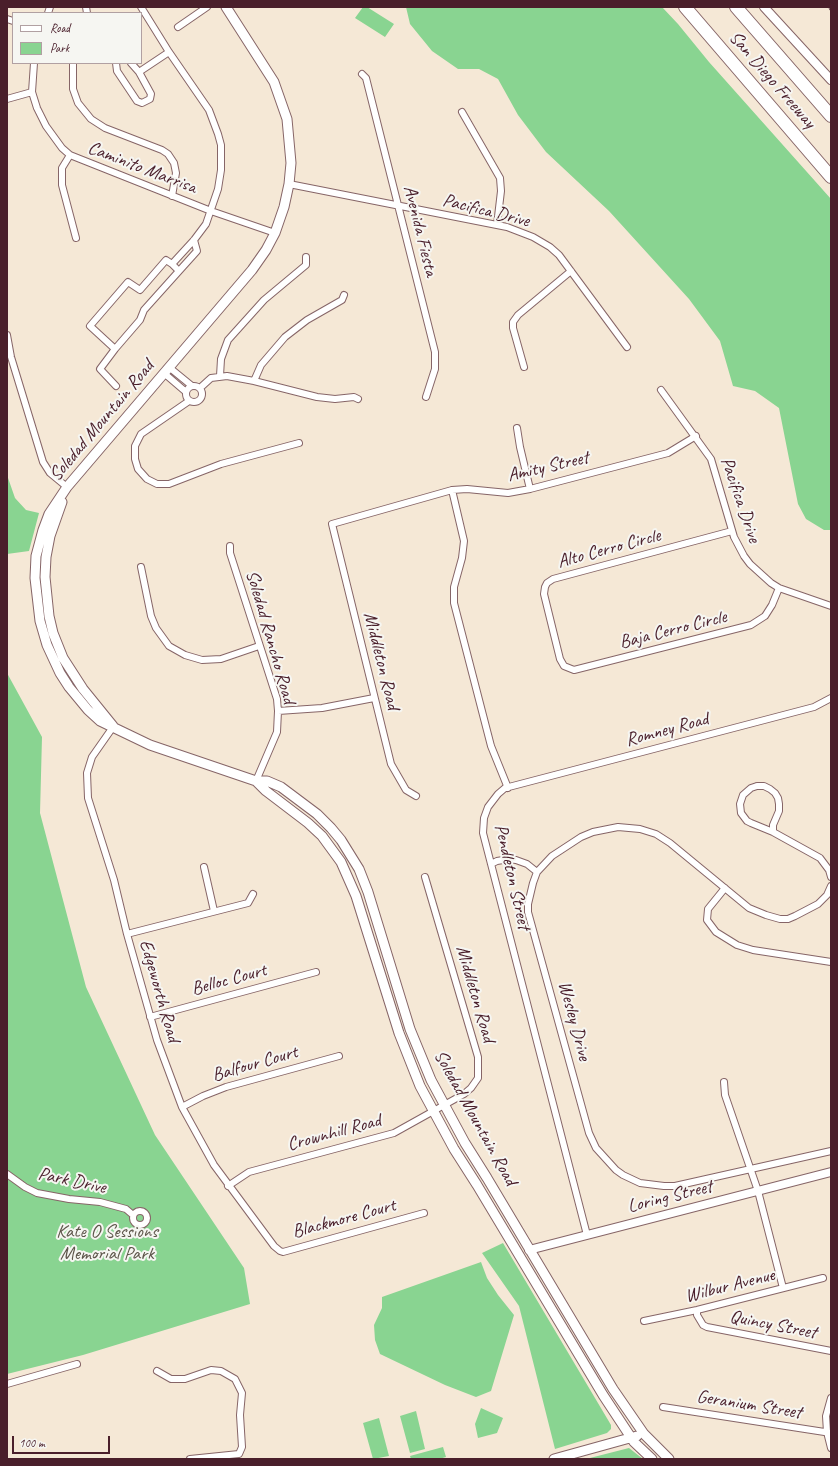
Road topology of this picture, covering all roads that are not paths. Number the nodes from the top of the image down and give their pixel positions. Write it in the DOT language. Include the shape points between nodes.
graph roads {
  1 [pos="141,7"];
  2 [pos="208,7"];
  3 [pos="226,7"];
  4 [pos="685,7"];
  5 [pos="736,7"];
  6 [pos="764,7"];
  7 [pos="178,27"];
  8 [pos="169,52"];
  9 [pos="34,64"];
  10 [pos="73,64"];
  11 [pos="115,64"];
  12 [pos="132,64"];
  13 [pos="139,72"];
  14 [pos="362,74"];
  15 [pos="831,80"];
  16 [pos="32,92"];
  17 [pos="7,98"];
  18 [pos="462,112"];
  19 [pos="831,116"];
  20 [pos="70,155"];
  21 [pos="831,177"];
  22 [pos="290,184"];
  23 [pos="172,196"];
  24 [pos="398,207"];
  25 [pos="211,211"];
  26 [pos="497,225"];
  27 [pos="275,233"];
  28 [pos="76,238"];
  29 [pos="194,240"];
  30 [pos="306,257"];
  31 [pos="172,264"];
  32 [pos="178,271"];
  33 [pos="571,271"];
  34 [pos="344,294"];
  35 [pos="7,335"];
  36 [pos="627,348"];
  37 [pos="115,349"];
  38 [pos="524,367"];
  39 [pos="167,371"];
  40 [pos="220,376"];
  41 [pos="254,381"];
  42 [pos="116,386"];
  43 [pos="192,386"];
  44 [pos="200,388"];
  45 [pos="661,390"];
  46 [pos="186,392"];
  47 [pos="426,397"];
  48 [pos="358,399"];
  49 [pos="189,401"];
  50 [pos="517,428"];
  51 [pos="696,436"];
  52 [pos="299,443"];
  53 [pos="67,487"];
  54 [pos="530,489"];
  55 [pos="452,490"];
  56 [pos="332,524"];
  57 [pos="732,532"];
  58 [pos="230,546"];
  59 [pos="141,567"];
  60 [pos="779,588"];
  61 [pos="831,606"];
  62 [pos="259,646"];
  63 [pos="560,659"];
  64 [pos="374,698"];
  65 [pos="831,698"];
  66 [pos="278,711"];
  67 [pos="113,727"];
  68 [pos="256,781"];
  69 [pos="508,788"];
  70 [pos="416,796"];
  71 [pos="773,832"];
  72 [pos="491,864"];
  73 [pos="204,867"];
  74 [pos="537,872"];
  75 [pos="425,877"];
  76 [pos="831,877"];
  77 [pos="831,886"];
  78 [pos="725,888"];
  79 [pos="253,894"];
  80 [pos="214,912"];
  81 [pos="127,934"];
  82 [pos="831,962"];
  83 [pos="316,972"];
  84 [pos="150,1017"];
  85 [pos="339,1056"];
  86 [pos="724,1082"];
  87 [pos="445,1106"];
  88 [pos="182,1107"];
  89 [pos="434,1112"];
  90 [pos="831,1150"];
  91 [pos="751,1168"];
  92 [pos="831,1172"];
  93 [pos="7,1174"];
  94 [pos="228,1186"];
  95 [pos="758,1191"];
  96 [pos="424,1213"];
  97 [pos="133,1215"];
  98 [pos="587,1235"];
  99 [pos="274,1246"];
  100 [pos="529,1250"];
  101 [pos="519,1257"];
  102 [pos="823,1278"];
  103 [pos="783,1288"];
  104 [pos="696,1310"];
  105 [pos="644,1321"];
  106 [pos="831,1351"];
  107 [pos="77,1364"];
  108 [pos="157,1371"];
  109 [pos="7,1384"];
  110 [pos="831,1398"];
  111 [pos="663,1407"];
  112 [pos="829,1432"];
  113 [pos="644,1434"];
  114 [pos="631,1437"];
  115 [pos="831,1448"];
  116 [pos="190,1459"];
  117 [pos="554,1459"];
  118 [pos="652,1459"];
  119 [pos="669,1459"];
  1 -- 8 [label="street"];
  2 -- 7 [label="street"];
  3 -- 22 [label="main road, Soledad Mountain Road" via="274,82 287,119 290,140"];
  4 -- 21 [label="highway, San Diego Freeway"];
  5 -- 19 [label="highway, San Diego Freeway"];
  6 -- 15 [label="street"];
  8 -- 13 [label="street"];
  8 -- 25 [label="street" via="209,110 218,134 221,170"];
  9 -- 16 [label="street"];
  10 -- 23 [label="street" via="73,89 78,103 91,119 105,128 168,154 174,163 176,173"];
  11 -- 13 [label="street" via="137,101 142,103 150,99 151,94"];
  12 -- 13 [label="street"];
  14 -- 24 [label="street, Avenida Fiesta" via="366,78"];
  16 -- 17 [label="street"];
  16 -- 20 [label="street, Caminito Marrisa" via="46,126"];
  18 -- 26 [label="street" via="500,178"];
  20 -- 23 [label="street, Caminito Marrisa"];
  20 -- 28 [label="street" via="62,168 62,185"];
  22 -- 24 [label="street, Pacifica Drive"];
  22 -- 27 [label="main road, Soledad Mountain Road"];
  23 -- 25 [label="street, Caminito Marrisa"];
  24 -- 26 [label="street, Pacifica Drive"];
  24 -- 47 [label="street, Avenida Fiesta" via="435,352 435,369"];
  25 -- 27 [label="street, Caminito Marrisa"];
  25 -- 29 [label="street" via="206,224"];
  26 -- 33 [label="street, Pacifica Drive" via="550,247"];
  27 -- 39 [label="main road, Soledad Mountain Road" via="252,270"];
  29 -- 31 [label="street"];
  29 -- 32 [label="street" via="197,251"];
  30 -- 40 [label="street" via="306,265 264,300 228,340 220,359"];
  31 -- 32 [label="street"];
  31 -- 37 [label="street" via="166,260 140,290 128,282 90,326"];
  32 -- 37 [label="street"];
  33 -- 36 [label="street, Pacifica Drive"];
  33 -- 38 [label="street" via="513,322"];
  34 -- 41 [label="street" via="342,300 307,320 285,337 261,365"];
  35 -- 53 [label="street" via="43,462 50,473"];
  37 -- 42 [label="street" via="100,369"];
  39 -- 43 [label="street"];
  39 -- 46 [label="street"];
  39 -- 53 [label="main road, Soledad Mountain Road"];
  40 -- 41 [label="street"];
  40 -- 44 [label="street" via="211,378"];
  41 -- 48 [label="street" via="317,397"];
  43 -- 44 [label="street"];
  43 -- 46 [label="street"];
  44 -- 49 [label="street" via="201,398 194,402"];
  45 -- 51 [label="street, Pacifica Drive"];
  46 -- 49 [label="street"];
  49 -- 52 [label="street" via="145,430 136,446 135,459 138,469 157,484 169,484 220,464"];
  50 -- 54 [label="street"];
  51 -- 54 [label="street, Amity Street" via="668,453"];
  51 -- 57 [label="street, Pacifica Drive" via="711,459"];
  53 -- 67 [label="main road" via="50,536 46,557 45,577 49,616 63,658"];
  53 -- 67 [label="main road, Soledad Mountain Road" via="49,514 36,556 37,603 47,645 60,673 88,710 100,721"];
  54 -- 55 [label="street, Amity Street" via="508,493"];
  55 -- 56 [label="street, Amity Street"];
  55 -- 69 [label="street" via="464,541 454,587 454,604 491,746"];
  56 -- 64 [label="street, Middleton Road"];
  57 -- 60 [label="street, Pacifica Drive" via="750,564"];
  57 -- 63 [label="street, Alto Cerro Circle" via="553,578 547,583 544,594"];
  58 -- 62 [label="street, Soledad Rancho Road"];
  59 -- 62 [label="street" via="151,616 169,646 185,655 202,660 220,659"];
  60 -- 61 [label="street, Pacifica Drive"];
  60 -- 63 [label="street, Baja Cerro Circle" via="765,616 751,625 574,670 564,666"];
  62 -- 66 [label="street, Soledad Rancho Road" via="277,699"];
  64 -- 66 [label="street" via="322,708"];
  64 -- 70 [label="street, Middleton Road" via="391,764 406,790"];
  65 -- 69 [label="street, Romney Road" via="814,707"];
  66 -- 68 [label="street, Soledad Rancho Road" via="277,732"];
  67 -- 68 [label="main road, Soledad Mountain Road" via="150,745"];
  67 -- 81 [label="street, Edgeworth Road" via="92,757 87,773 88,798 114,880"];
  68 -- 87 [label="main road, Soledad Mountain Road" via="267,781 281,787 302,801 331,828 351,856 368,892 410,1029"];
  68 -- 89 [label="main road, Soledad Mountain Road" via="322,836 341,862 356,896 399,1033 420,1086"];
  69 -- 72 [label="street, Pendleton Street" via="498,794 488,807 484,818 483,833"];
  71 -- 71 [label="street" via="779,811 778,798 764,786 751,788 741,800 740,809 747,821"];
  71 -- 76 [label="street" via="820,858"];
  72 -- 74 [label="street" via="509,859 516,860"];
  72 -- 98 [label="street, Pendleton Street"];
  73 -- 80 [label="street"];
  74 -- 78 [label="street, Wesley Drive" via="552,856 581,837 618,827 640,829 656,834"];
  74 -- 91 [label="street, Wesley Drive" via="529,897 528,912 589,1133 596,1148 616,1170 640,1183 675,1186"];
  75 -- 87 [label="street, Middleton Road" via="478,1057 478,1078 472,1088"];
  77 -- 78 [label="street, Wesley Drive" via="827,895 818,904 788,919 780,919 749,908"];
  78 -- 82 [label="street" via="708,909 707,920 716,932 737,945 754,950"];
  79 -- 80 [label="street" via="248,903"];
  80 -- 81 [label="street"];
  81 -- 84 [label="street, Edgeworth Road"];
  83 -- 84 [label="street, Belloc Court"];
  84 -- 88 [label="street, Edgeworth Road"];
  85 -- 88 [label="street, Balfour Court" via="226,1087"];
  86 -- 91 [label="street, Quincy Street" via="725,1095"];
  87 -- 89 [label="street, Crownhill Road"];
  87 -- 100 [label="main road, Soledad Mountain Road"];
  88 -- 94 [label="street, Edgeworth Road"];
  89 -- 94 [label="street, Crownhill Road" via="394,1133 249,1172"];
  89 -- 101 [label="main road, Soledad Mountain Road"];
  90 -- 91 [label="street, Wesley Drive"];
  91 -- 95 [label="street, Quincy Street"];
  92 -- 95 [label="street, Loring Street"];
  93 -- 97 [label="street, Park Drive" via="37,1193 100,1202 126,1209"];
  94 -- 99 [label="street, Edgeworth Road"];
  95 -- 98 [label="street, Loring Street"];
  95 -- 103 [label="street, Quincy Street"];
  96 -- 99 [label="street, Blackmore Court" via="283,1252"];
  98 -- 100 [label="street, Loring Street"];
  100 -- 101 [label="street, Loring Street"];
  100 -- 113 [label="main road, Soledad Mountain Road" via="613,1389"];
  101 -- 114 [label="main road, Soledad Mountain Road" via="603,1396"];
  102 -- 103 [label="street, Wilbur Avenue"];
  103 -- 104 [label="street, Wilbur Avenue"];
  104 -- 105 [label="street, Wilbur Avenue"];
  104 -- 106 [label="street, Quincy Street" via="696,1314 707,1327"];
  107 -- 109 [label="street"];
  108 -- 116 [label="street" via="171,1379 185,1379 211,1370 221,1371 235,1379 242,1393 242,1447 239,1454"];
  110 -- 112 [label="street" via="826,1416"];
  111 -- 112 [label="street, Geranium Street"];
  112 -- 115 [label="street"];
  113 -- 114 [label="main road"];
  113 -- 119 [label="main road, Soledad Mountain Road"];
  114 -- 117 [label="main road"];
  114 -- 118 [label="main road, Soledad Mountain Road"];
}
